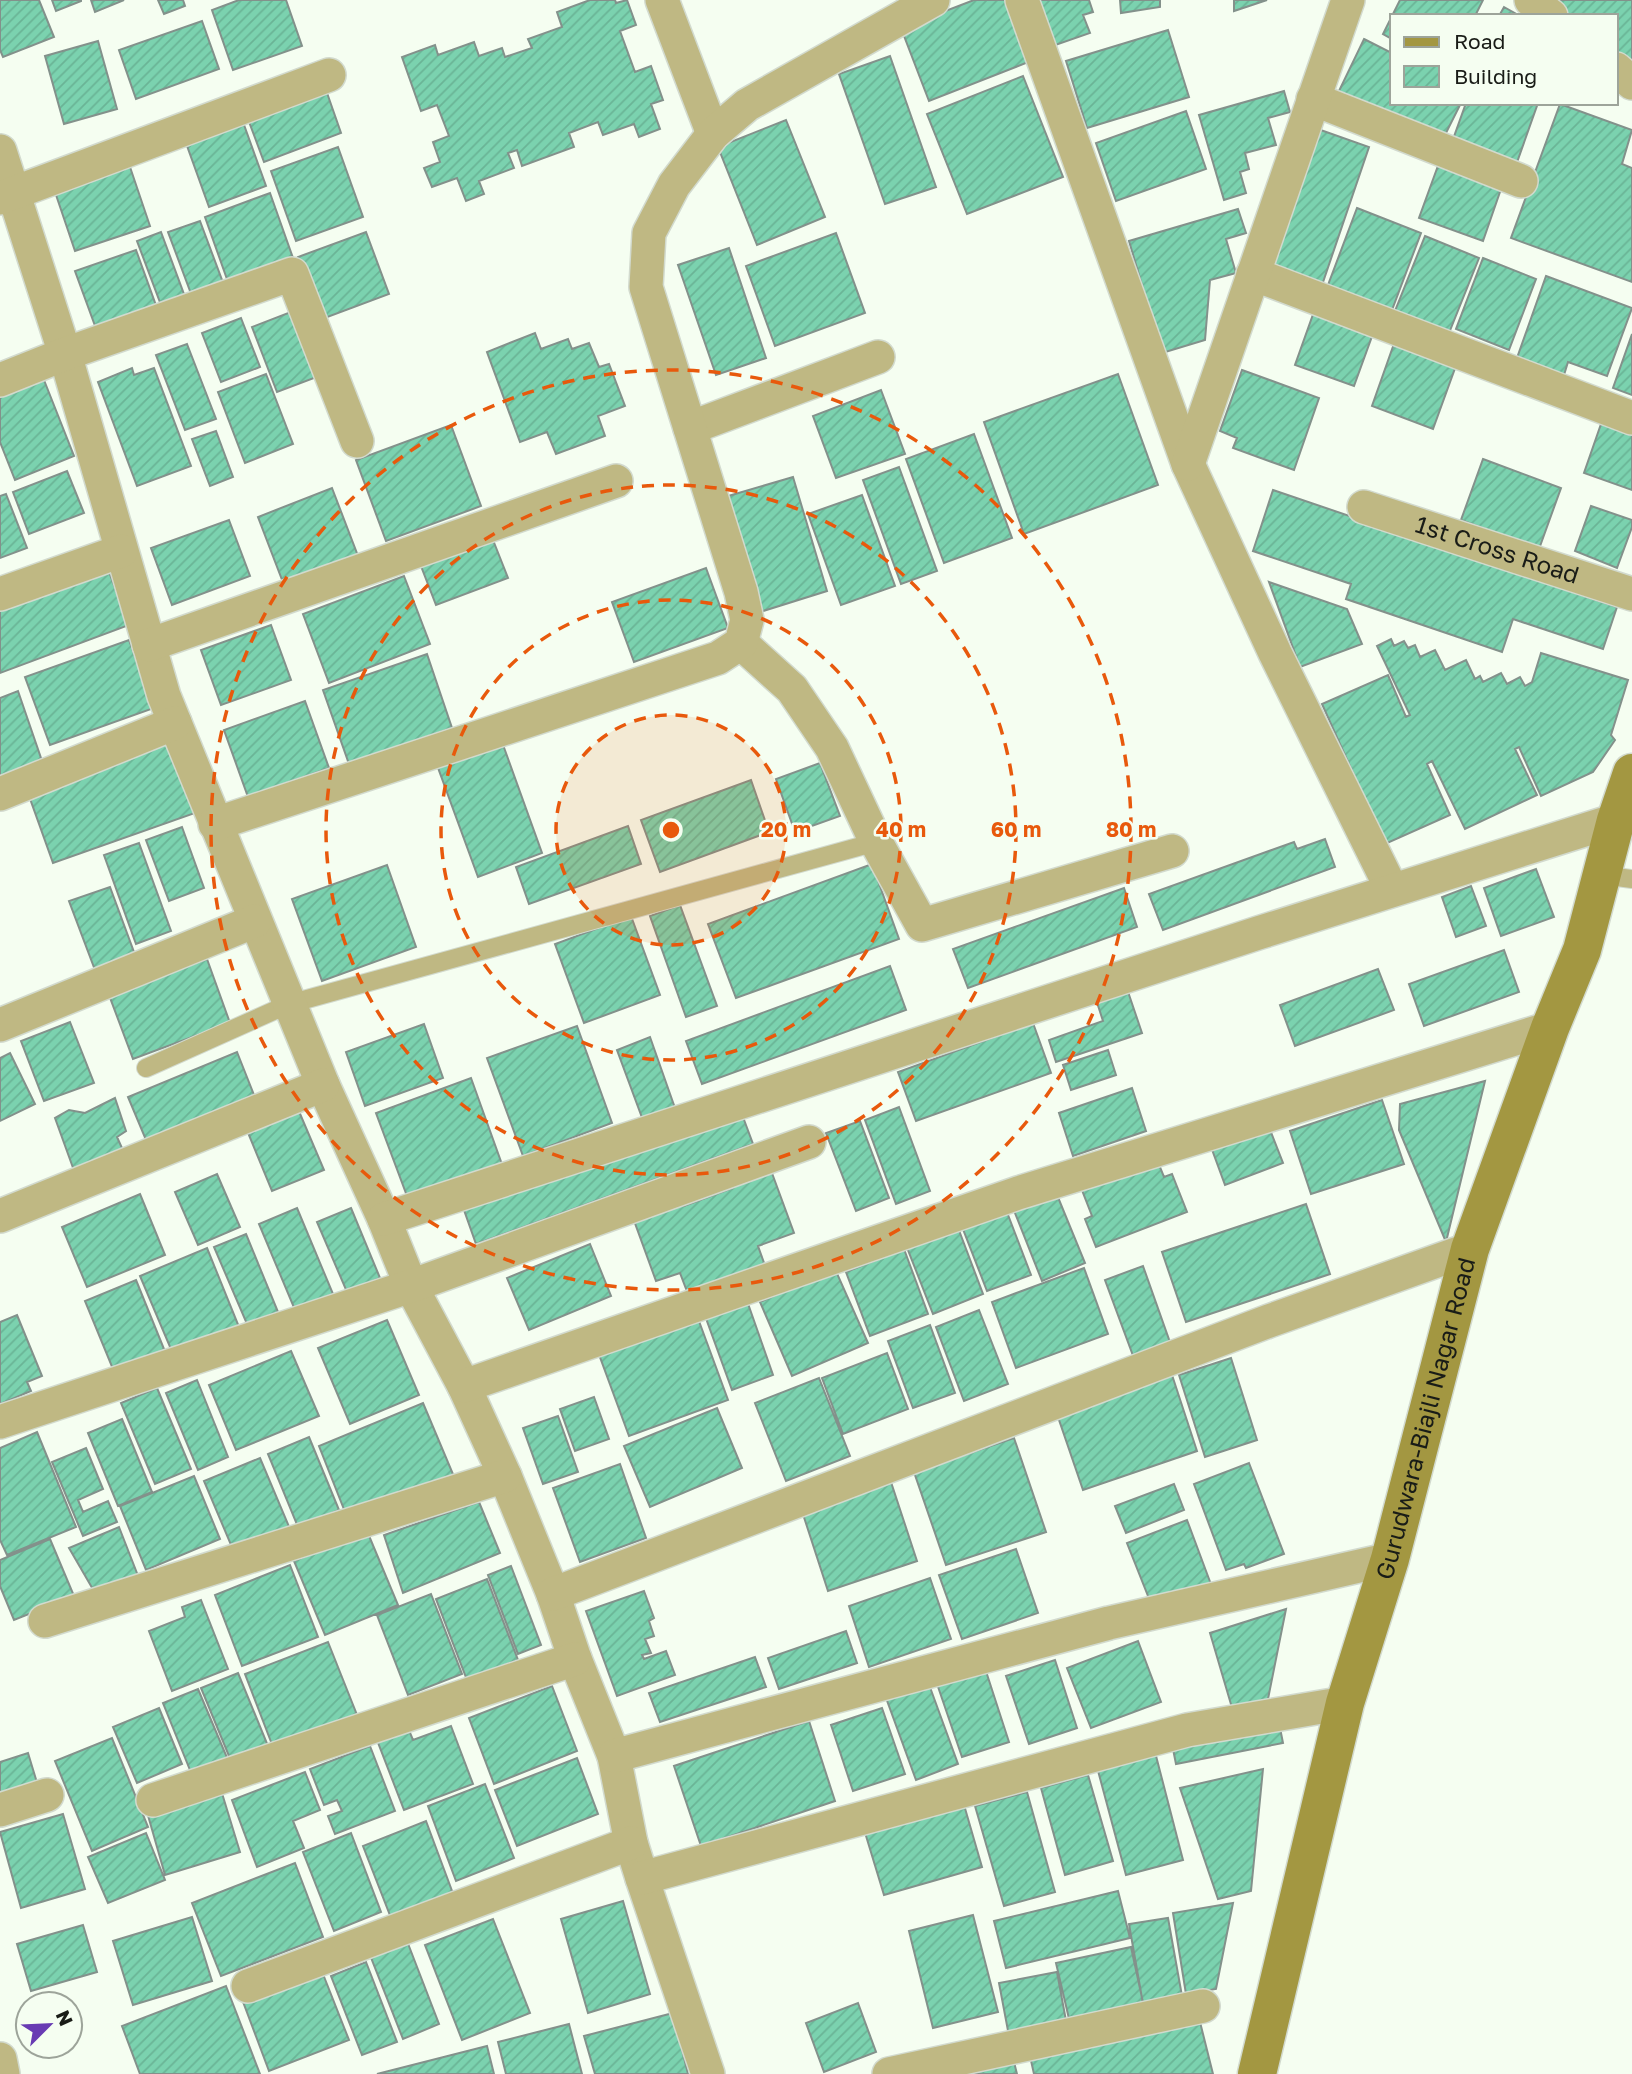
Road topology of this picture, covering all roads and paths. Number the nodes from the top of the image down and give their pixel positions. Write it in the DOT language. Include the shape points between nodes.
graph roads {
  1 [pos="662,0"];
  2 [pos="933,0"];
  3 [pos="1022,0"];
  4 [pos="1348,0"];
  5 [pos="1531,0"];
  6 [pos="1548,14"];
  7 [pos="1618,71"];
  8 [pos="329,75"];
  9 [pos="1632,83"];
  10 [pos="1313,99"];
  11 [pos="713,134"];
  12 [pos="0,150"];
  13 [pos="1521,181"];
  14 [pos="7,195"];
  15 [pos="1253,274"];
  16 [pos="65,354"];
  17 [pos="877,357"];
  18 [pos="0,380"];
  19 [pos="1632,418"];
  20 [pos="690,428"];
  21 [pos="357,440"];
  22 [pos="1188,464"];
  23 [pos="616,481"];
  24 [pos="1364,507"];
  25 [pos="121,551"];
  26 [pos="0,594"];
  27 [pos="1632,594"];
  28 [pos="741,643"];
  29 [pos="149,645"];
  30 [pos="175,723"];
  31 [pos="1632,773"];
  32 [pos="0,794"];
  33 [pos="1616,820"];
  34 [pos="215,824"];
  35 [pos="876,842"];
  36 [pos="1172,851"];
  37 [pos="1617,877"];
  38 [pos="1392,890"];
  39 [pos="255,922"];
  40 [pos="289,1004"];
  41 [pos="0,1025"];
  42 [pos="1550,1028"];
  43 [pos="146,1068"];
  44 [pos="323,1085"];
  45 [pos="809,1142"];
  46 [pos="0,1216"];
  47 [pos="384,1219"];
  48 [pos="1470,1249"];
  49 [pos="411,1286"];
  50 [pos="464,1386"];
  51 [pos="0,1422"];
  52 [pos="505,1476"];
  53 [pos="1390,1559"];
  54 [pos="553,1594"];
  55 [pos="46,1621"];
  56 [pos="575,1659"];
  57 [pos="1345,1703"];
  58 [pos="614,1756"];
  59 [pos="47,1796"];
  60 [pos="153,1800"];
  61 [pos="0,1810"];
  62 [pos="631,1843"];
  63 [pos="642,1878"];
  64 [pos="248,1986"];
  65 [pos="1203,2006"];
  66 [pos="0,2059"];
  67 [pos="3,2074"];
  68 [pos="708,2074"];
  69 [pos="889,2074"];
  70 [pos="1257,2074"];
  1 -- 11 [label="street"];
  2 -- 11 [label="street" via="747,105"];
  3 -- 22 [label="street"];
  4 -- 10 [label="street"];
  5 -- 6 [label="street"];
  7 -- 9 [label="street"];
  8 -- 14 [label="street"];
  10 -- 13 [label="street"];
  10 -- 15 [label="street"];
  11 -- 20 [label="street" via="674,185 649,233 646,286"];
  12 -- 14 [label="street"];
  14 -- 16 [label="street"];
  15 -- 19 [label="street"];
  15 -- 22 [label="street"];
  16 -- 18 [label="street"];
  16 -- 21 [label="street" via="292,274"];
  16 -- 25 [label="street"];
  17 -- 20 [label="street"];
  20 -- 28 [label="street" via="741,592 747,620"];
  22 -- 38 [label="street"];
  23 -- 29 [label="street"];
  24 -- 27 [label="street, 1st Cross Road"];
  25 -- 26 [label="street"];
  25 -- 29 [label="street"];
  28 -- 34 [label="street" via="718,658"];
  28 -- 35 [label="street" via="792,689 832,748"];
  29 -- 30 [label="street"];
  30 -- 32 [label="street"];
  30 -- 34 [label="street"];
  31 -- 33 [label="main road, Gurudwara-Biajli Nagar Road"];
  33 -- 37 [label="main road, Gurudwara-Biajli Nagar Road"];
  33 -- 38 [label="street"];
  34 -- 39 [label="street"];
  35 -- 36 [label="street" via="922,925"];
  35 -- 40 [label="lane"];
  37 -- 42 [label="main road, Gurudwara-Biajli Nagar Road"];
  38 -- 47 [label="street"];
  39 -- 40 [label="street"];
  39 -- 41 [label="street"];
  40 -- 43 [label="lane"];
  40 -- 44 [label="street"];
  42 -- 48 [label="main road, Gurudwara-Biajli Nagar Road"];
  42 -- 50 [label="street" via="1018,1193"];
  44 -- 46 [label="street"];
  44 -- 47 [label="street"];
  45 -- 49 [label="street"];
  47 -- 49 [label="street"];
  48 -- 53 [label="main road, Gurudwara-Biajli Nagar Road"];
  48 -- 54 [label="street"];
  49 -- 50 [label="street"];
  49 -- 51 [label="street"];
  50 -- 52 [label="street"];
  52 -- 54 [label="street"];
  52 -- 55 [label="street"];
  53 -- 57 [label="main road, Gurudwara-Biajli Nagar Road"];
  53 -- 58 [label="street" via="1109,1623"];
  54 -- 56 [label="street"];
  56 -- 58 [label="street"];
  56 -- 60 [label="street"];
  57 -- 63 [label="street" via="1187,1730"];
  57 -- 70 [label="main road, Gurudwara-Biajli Nagar Road"];
  58 -- 62 [label="street"];
  59 -- 61 [label="street"];
  62 -- 63 [label="street"];
  62 -- 64 [label="street"];
  63 -- 68 [label="street"];
  65 -- 69 [label="street"];
  66 -- 67 [label="street"];
}
